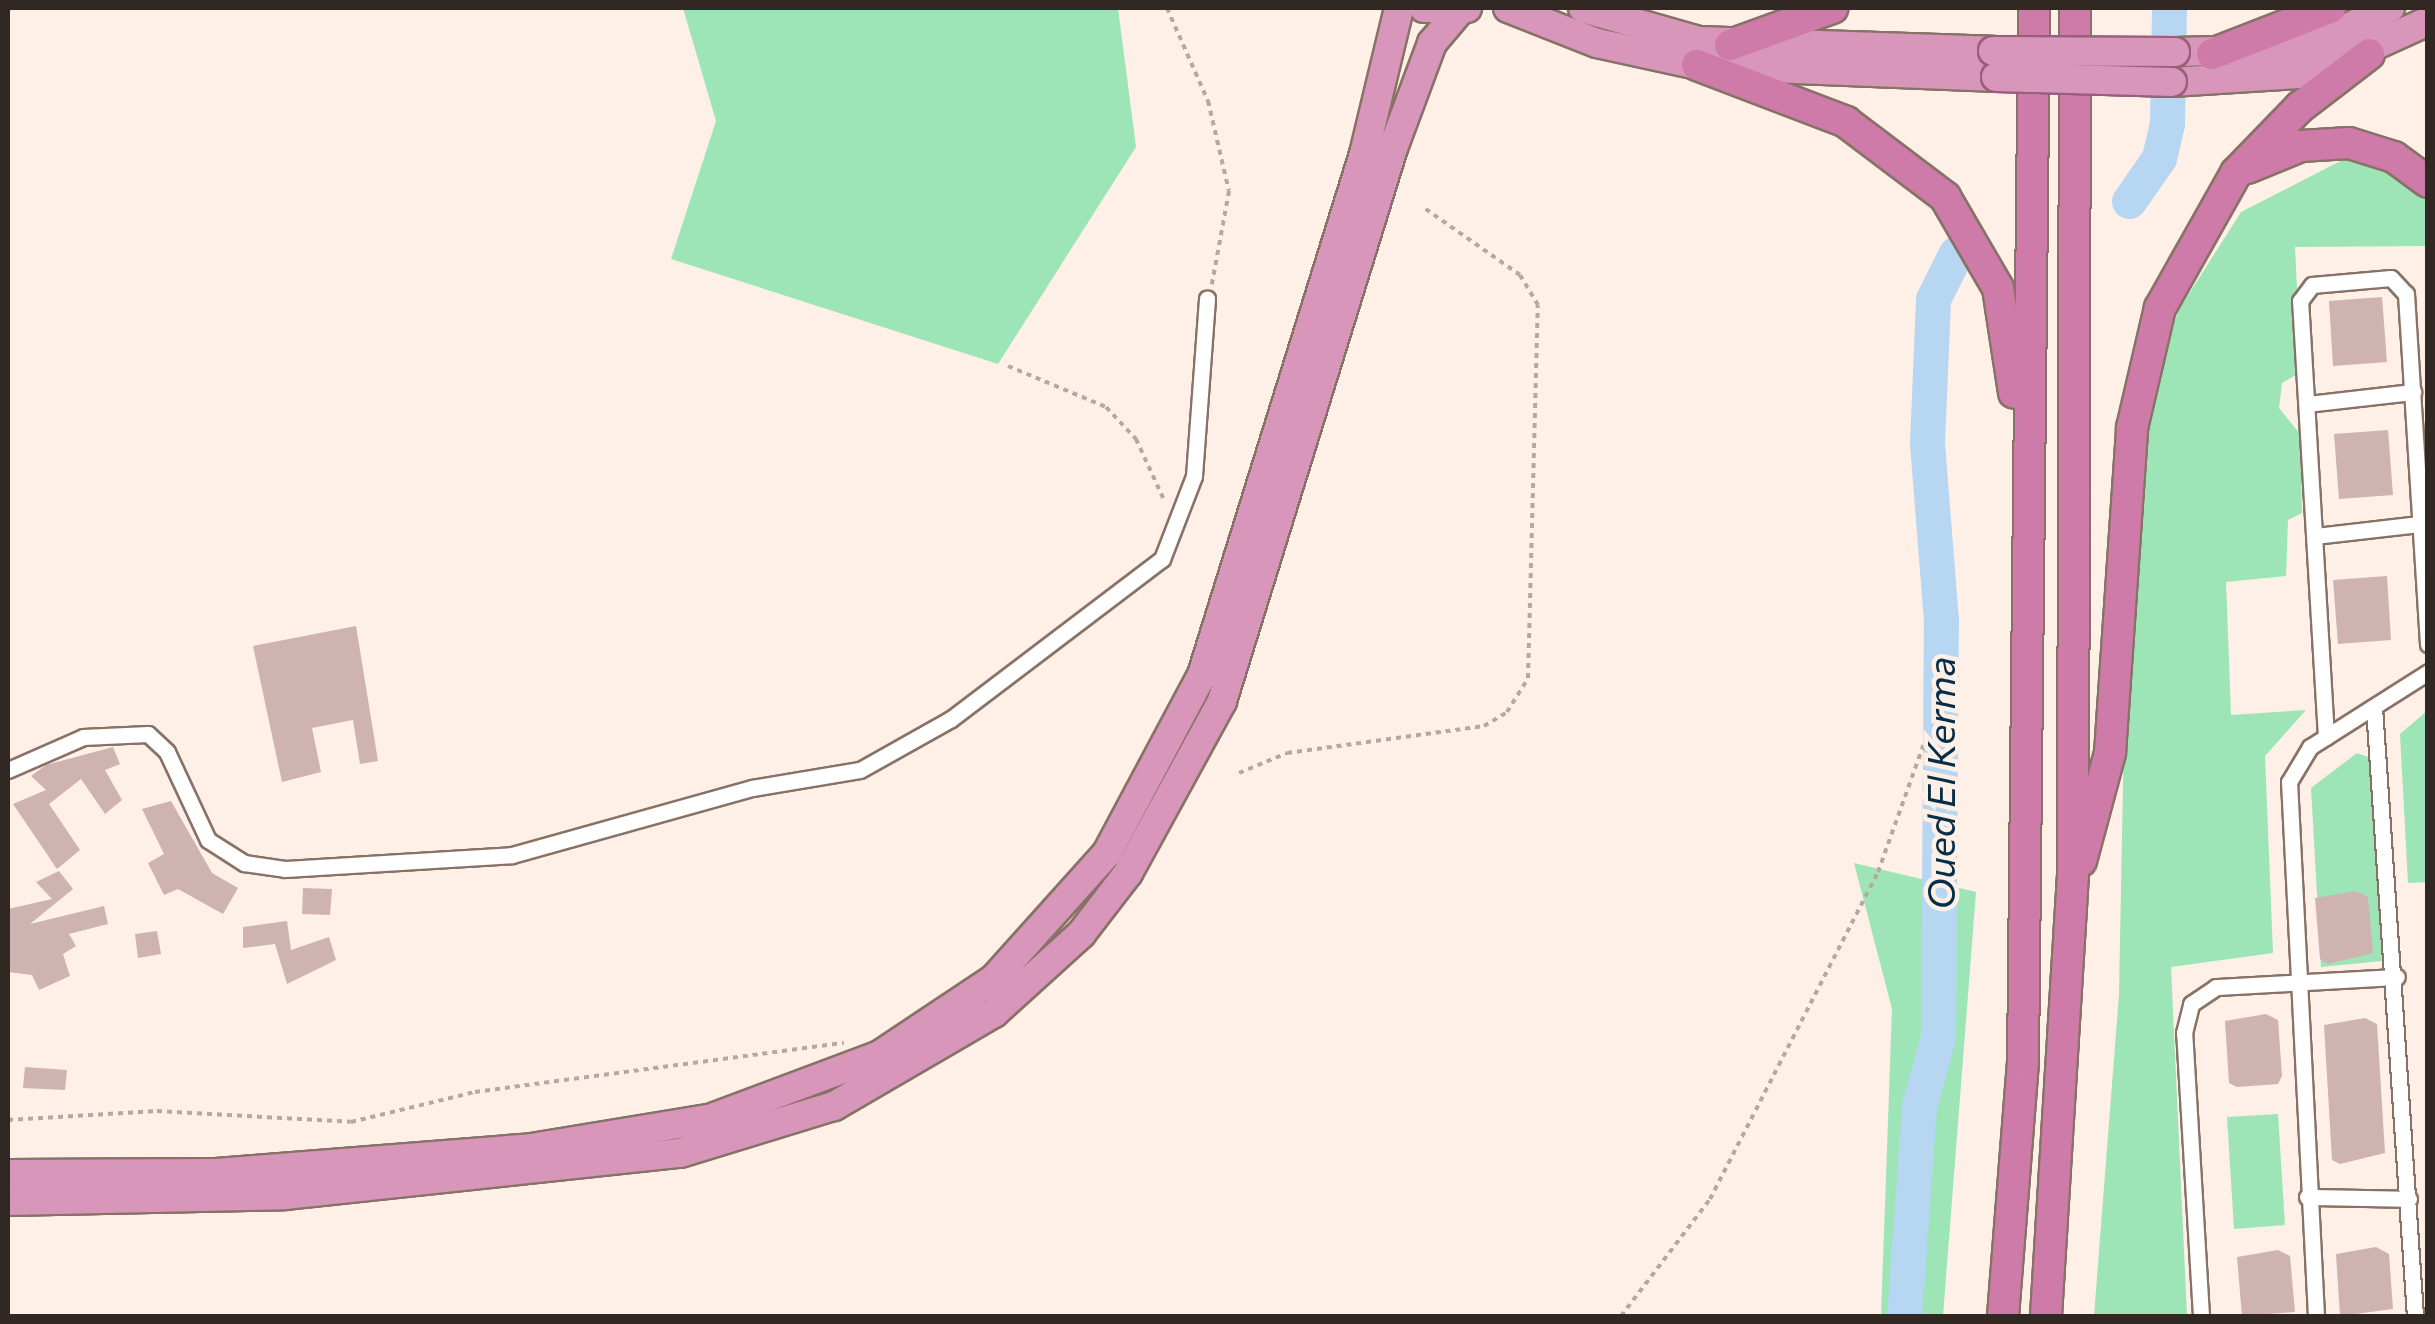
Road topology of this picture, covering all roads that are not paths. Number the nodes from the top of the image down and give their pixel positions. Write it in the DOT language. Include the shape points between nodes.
graph roads {
  1 [pos="1399,8"];
  2 [pos="1424,8"];
  3 [pos="1508,8"];
  4 [pos="1583,8"];
  5 [pos="1832,8"];
  6 [pos="2034,8"];
  7 [pos="2075,8"];
  8 [pos="2330,8"];
  9 [pos="2390,8"];
  10 [pos="1464,9"];
  11 [pos="2428,21"];
  12 [pos="1730,44"];
  13 [pos="2212,54"];
  14 [pos="2369,54"];
  15 [pos="1994,64"];
  16 [pos="1697,65"];
  17 [pos="2236,173"];
  18 [pos="2428,182"];
  19 [pos="1206,298"];
  20 [pos="2412,392"];
  21 [pos="2307,404"];
  22 [pos="2418,524"];
  23 [pos="2315,536"];
  24 [pos="2032,618"];
  25 [pos="2428,644"];
  26 [pos="2428,672"];
  27 [pos="2374,707"];
  28 [pos="2326,737"];
  29 [pos="8,770"];
  30 [pos="2073,877"];
  31 [pos="2396,977"];
  32 [pos="2297,983"];
  33 [pos="8,1174"];
  34 [pos="2307,1196"];
  35 [pos="2409,1199"];
  36 [pos="8,1200"];
  37 [pos="2003,1316"];
  38 [pos="2046,1316"];
  39 [pos="2201,1316"];
  40 [pos="2316,1316"];
  41 [pos="2416,1316"];
  1 -- 33 [label="highway" via="1364,154 1202,675 1106,853 994,979 880,1056 709,1119 531,1148 216,1174"];
  2 -- 10 [label="highway"];
  3 -- 16 [label="highway" via="1596,42"];
  4 -- 12 [label="highway"];
  5 -- 12 [label="highway"];
  6 -- 24 [label="highway"];
  7 -- 30 [label="highway"];
  8 -- 13 [label="highway"];
  9 -- 13 [label="highway" via="2302,49"];
  10 -- 36 [label="highway" via="1432,43 1393,148 1222,701 1128,873 1081,934 994,1013 850,1099 680,1153 285,1196"];
  11 -- 14 [label="highway"];
  12 -- 15 [label="highway"];
  13 -- 15 [label="highway, bridge"];
  14 -- 15 [label="highway, bridge" via="2285,78 2172,82"];
  14 -- 17 [label="highway" via="2300,106"];
  15 -- 16 [label="highway"];
  16 -- 24 [label="highway" via="1874,137 1945,196 1976,242 2010,336"];
  17 -- 18 [label="highway" via="2302,146 2349,143 2394,157"];
  17 -- 30 [label="highway" via="2185,251 2142,367 2108,766"];
  19 -- 29 [label="street" via="1198,446 1176,534 1143,580 889,758 713,797 588,840 462,860 264,868 208,840 167,752 148,734 84,736"];
  20 -- 21 [label="street"];
  20 -- 21 [label="street" via="2400,284 2322,283 2300,301"];
  20 -- 22 [label="street"];
  21 -- 23 [label="street"];
  22 -- 23 [label="street"];
  22 -- 25 [label="street"];
  23 -- 28 [label="street"];
  24 -- 37 [label="highway" via="2023,1064"];
  26 -- 27 [label="street"];
  27 -- 28 [label="street"];
  27 -- 31 [label="street"];
  28 -- 32 [label="street" via="2303,754 2289,782"];
  30 -- 38 [label="highway"];
  31 -- 32 [label="street"];
  31 -- 35 [label="street"];
  32 -- 34 [label="street"];
  32 -- 39 [label="street" via="2216,987 2186,1013"];
  34 -- 35 [label="street"];
  34 -- 40 [label="street"];
  35 -- 41 [label="street"];
}
